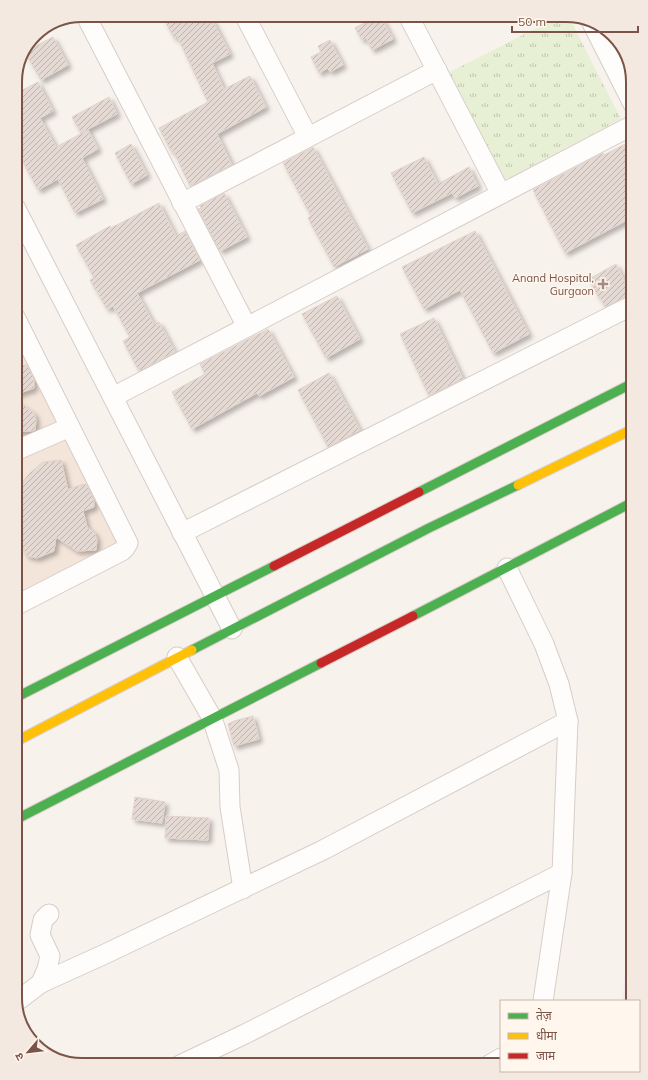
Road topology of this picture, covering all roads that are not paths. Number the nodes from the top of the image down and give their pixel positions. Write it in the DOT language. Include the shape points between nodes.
graph roads {
  1 [pos="89,22"];
  2 [pos="248,22"];
  3 [pos="412,22"];
  4 [pos="596,30"];
  5 [pos="437,70"];
  6 [pos="626,90"];
  7 [pos="626,129"];
  8 [pos="308,137"];
  9 [pos="501,194"];
  10 [pos="182,203"];
  11 [pos="22,230"];
  12 [pos="626,309"];
  13 [pos="247,327"];
  14 [pos="22,334"];
  15 [pos="626,387"];
  16 [pos="113,397"];
  17 [pos="70,427"];
  18 [pos="626,432"];
  19 [pos="22,448"];
  20 [pos="626,506"];
  21 [pos="182,533"];
  22 [pos="507,568"];
  23 [pos="214,596"];
  24 [pos="22,602"];
  25 [pos="232,629"];
  26 [pos="177,657"];
  27 [pos="22,694"];
  28 [pos="212,718"];
  29 [pos="568,721"];
  30 [pos="22,738"];
  31 [pos="22,816"];
  32 [pos="562,873"];
  33 [pos="243,889"];
  34 [pos="50,914"];
  35 [pos="41,983"];
  36 [pos="22,997"];
  37 [pos="543,1000"];
  38 [pos="195,1058"];
  1 -- 10 [label="street"];
  2 -- 8 [label="street"];
  3 -- 5 [label="street"];
  4 -- 6 [label="street"];
  5 -- 8 [label="street"];
  5 -- 9 [label="street"];
  7 -- 9 [label="street"];
  8 -- 10 [label="street"];
  9 -- 13 [label="street"];
  10 -- 13 [label="street"];
  11 -- 16 [label="street"];
  12 -- 21 [label="street"];
  13 -- 16 [label="street"];
  14 -- 17 [label="street"];
  15 -- 23 [label="main road"];
  16 -- 21 [label="street"];
  17 -- 19 [label="street"];
  17 -- 24 [label="street" via="128,543 120,552"];
  18 -- 25 [label="main road" via="429,528"];
  20 -- 22 [label="main road"];
  21 -- 23 [label="street"];
  22 -- 28 [label="main road"];
  22 -- 29 [label="street" via="544,644 559,684"];
  23 -- 25 [label="street"];
  23 -- 27 [label="main road"];
  25 -- 26 [label="main road"];
  26 -- 28 [label="street"];
  26 -- 30 [label="main road"];
  28 -- 31 [label="main road"];
  28 -- 33 [label="street" via="229,770 230,807"];
  29 -- 32 [label="street"];
  29 -- 33 [label="street" via="323,850"];
  32 -- 37 [label="street"];
  32 -- 38 [label="street"];
  33 -- 35 [label="street"];
  34 -- 35 [label="street" via="43,920 40,935 50,956"];
  35 -- 36 [label="street"];
}
